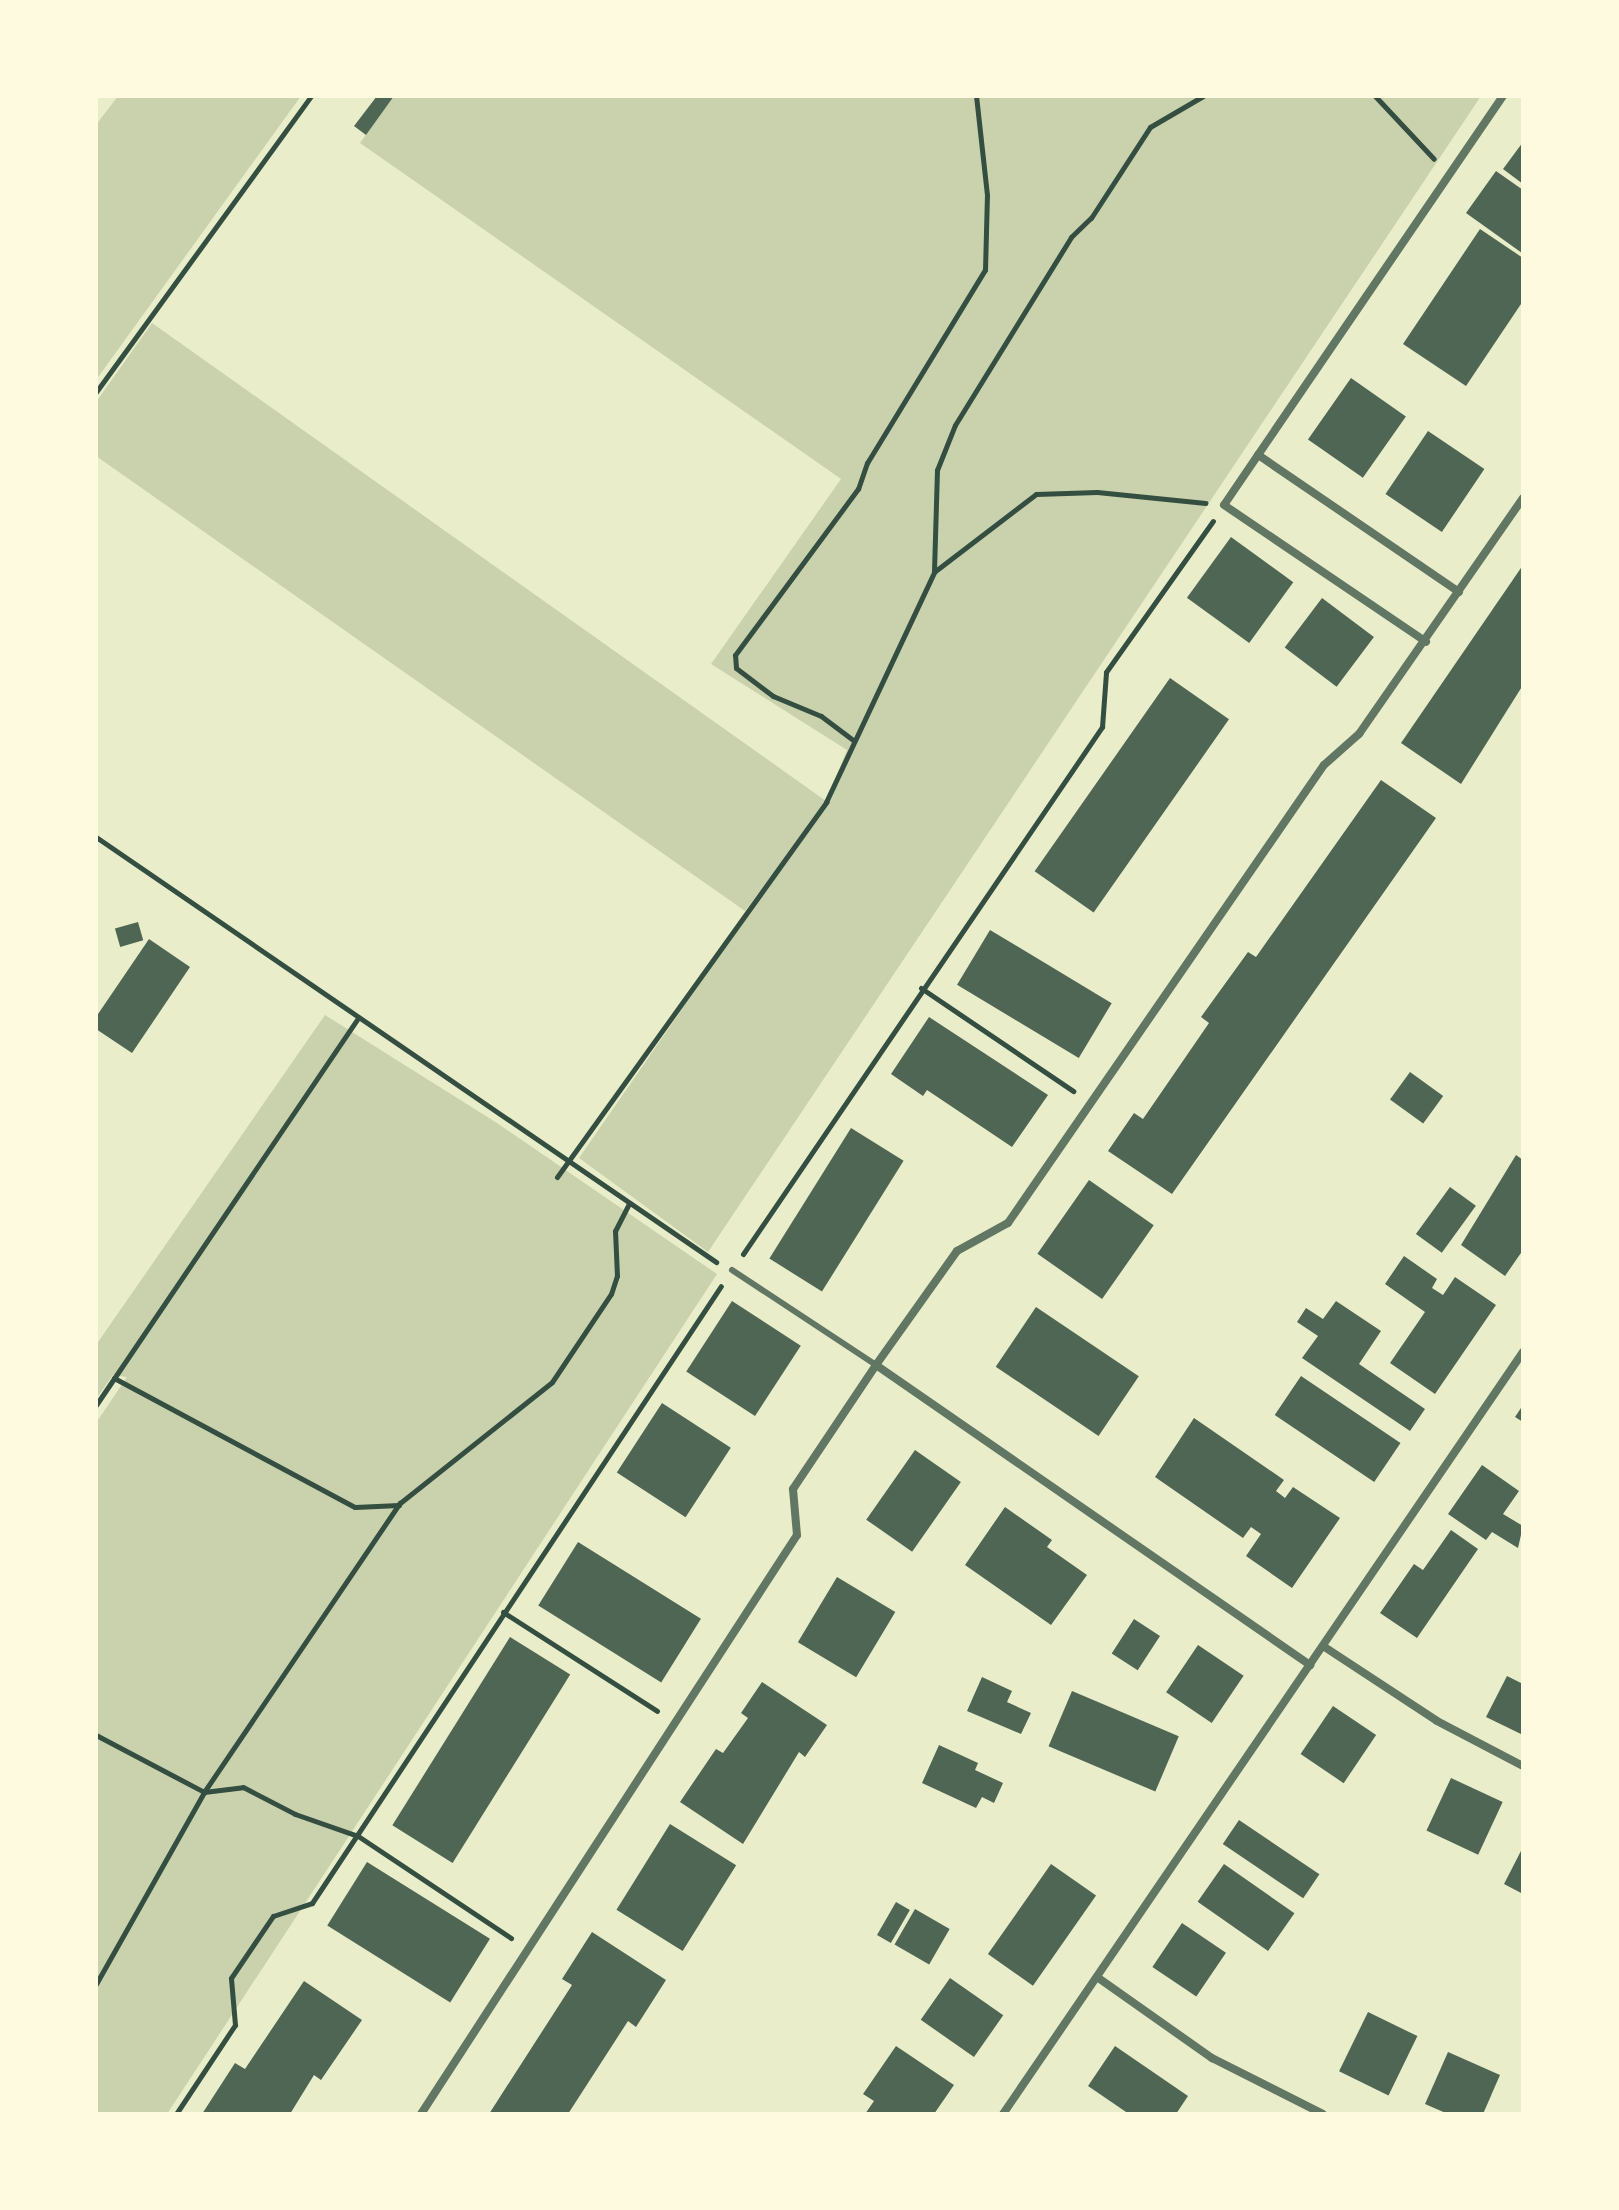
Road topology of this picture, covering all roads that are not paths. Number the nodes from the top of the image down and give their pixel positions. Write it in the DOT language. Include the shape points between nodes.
graph roads {
  1 [pos="1503,96"];
  2 [pos="1258,455"];
  3 [pos="1523,498"];
  4 [pos="1459,592"];
  5 [pos="1426,642"];
  6 [pos="732,1270"];
  7 [pos="1523,1352"];
  8 [pos="876,1365"];
  9 [pos="1323,1646"];
  10 [pos="1310,1665"];
  11 [pos="1523,1766"];
  12 [pos="1097,1977"];
  13 [pos="421,2114"];
  14 [pos="1003,2114"];
  15 [pos="1323,2114"];
  1 -- 2 [label="street"];
  2 -- 4 [label="street"];
  2 -- 5 [label="street" via="1224,505"];
  3 -- 4 [label="street"];
  4 -- 5 [label="street"];
  5 -- 8 [label="street" via="1359,734 1324,765 1008,1223 957,1251"];
  6 -- 8 [label="lane"];
  7 -- 9 [label="street"];
  8 -- 10 [label="street"];
  8 -- 13 [label="street" via="793,1489 797,1535"];
  9 -- 10 [label="street"];
  9 -- 11 [label="street" via="1437,1721"];
  10 -- 12 [label="street"];
  12 -- 14 [label="street"];
  12 -- 15 [label="street" via="1212,2058"];
}
